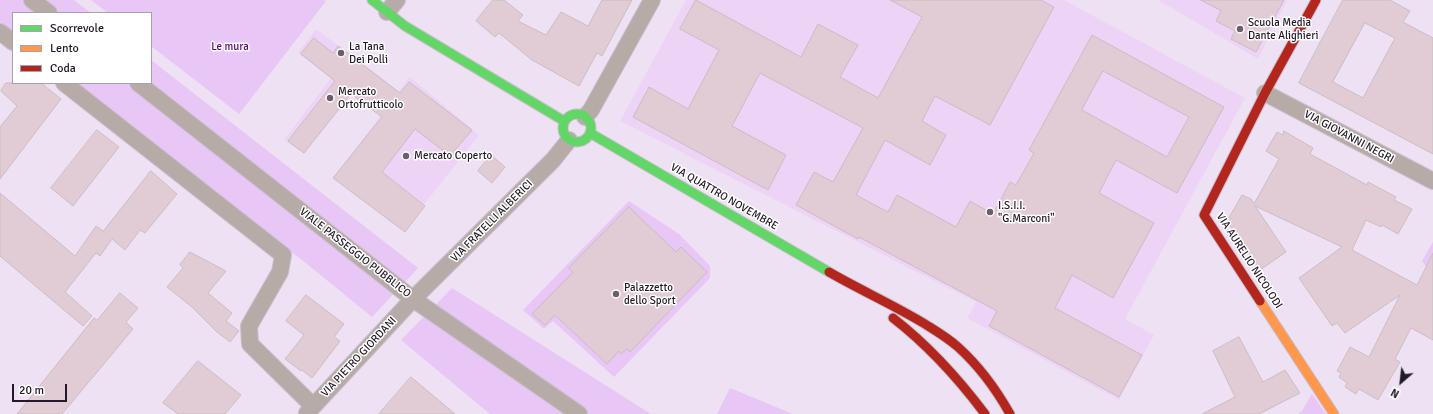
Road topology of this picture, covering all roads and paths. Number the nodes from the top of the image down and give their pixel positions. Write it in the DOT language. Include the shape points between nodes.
graph roads {
  1 [pos="32,0"];
  2 [pos="372,0"];
  3 [pos="652,0"];
  4 [pos="1316,0"];
  5 [pos="392,6"];
  6 [pos="48,12"];
  7 [pos="0,32"];
  8 [pos="12,41"];
  9 [pos="65,84"];
  10 [pos="139,84"];
  11 [pos="1265,93"];
  12 [pos="585,117"];
  13 [pos="564,121"];
  14 [pos="590,133"];
  15 [pos="569,140"];
  16 [pos="1433,181"];
  17 [pos="846,282"];
  18 [pos="413,299"];
  19 [pos="309,410"];
  20 [pos="989,412"];
  21 [pos="579,414"];
  22 [pos="1010,414"];
  23 [pos="1334,414"];
  1 -- 6 [label="street"];
  2 -- 5 [label="main road"];
  3 -- 12 [label="street"];
  4 -- 11 [label="main road"];
  5 -- 13 [label="main road" via="405,26"];
  7 -- 8 [label="street"];
  9 -- 19 [label="street" via="283,255 280,272 250,326 250,344"];
  10 -- 18 [label="street, VIALE PASSEGGIO PUBBLICO"];
  11 -- 16 [label="street, VIA GIOVANNI NEGRI"];
  11 -- 23 [label="main road, VIA AURELIO NICOLODI" via="1204,215"];
  12 -- 13 [label="main road" via="576,114"];
  12 -- 14 [label="main road" via="590,124"];
  13 -- 15 [label="main road" via="563,133"];
  14 -- 15 [label="main road" via="581,142"];
  14 -- 17 [label="main road, VIA QUATTRO NOVEMBRE"];
  15 -- 18 [label="street, VIA FRATELLI ALBERICI" via="553,160"];
  17 -- 20 [label="main road, VIA QUATTRO NOVEMBRE" via="925,344"];
  17 -- 22 [label="main road, VIA QUATTRO NOVEMBRE" via="898,308 958,347 983,373"];
  18 -- 19 [label="street, VIA PIETRO GIORDANI"];
  18 -- 21 [label="street, VIALE PASSEGGIO PUBBLICO"];
}
